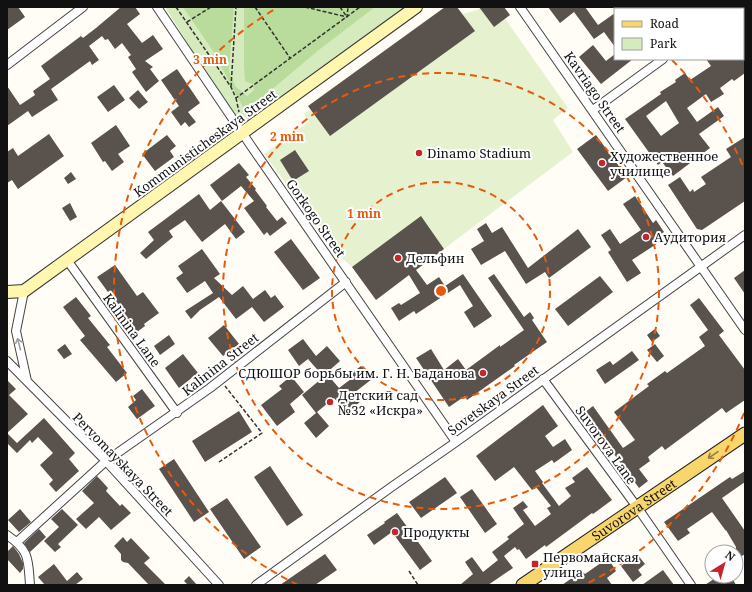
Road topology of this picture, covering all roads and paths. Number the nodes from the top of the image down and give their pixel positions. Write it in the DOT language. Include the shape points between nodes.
graph roads {
  1 [pos="83,7"];
  2 [pos="157,7"];
  3 [pos="176,7"];
  4 [pos="211,7"];
  5 [pos="236,7"];
  6 [pos="255,7"];
  7 [pos="305,7"];
  8 [pos="340,7"];
  9 [pos="348,7"];
  10 [pos="360,7"];
  11 [pos="416,7"];
  12 [pos="520,7"];
  13 [pos="348,17"];
  14 [pos="187,22"];
  15 [pos="290,58"];
  16 [pos="662,60"];
  17 [pos="7,66"];
  18 [pos="231,87"];
  19 [pos="593,110"];
  20 [pos="243,132"];
  21 [pos="745,235"];
  22 [pos="67,260"];
  23 [pos="701,266"];
  24 [pos="346,282"];
  25 [pos="24,291"];
  26 [pos="7,292"];
  27 [pos="745,330"];
  28 [pos="7,361"];
  29 [pos="221,380"];
  30 [pos="543,380"];
  31 [pos="28,382"];
  32 [pos="176,413"];
  33 [pos="745,434"];
  34 [pos="456,442"];
  35 [pos="106,461"];
  36 [pos="219,462"];
  37 [pos="637,507"];
  38 [pos="7,535"];
  39 [pos="17,542"];
  40 [pos="409,571"];
  41 [pos="30,585"];
  42 [pos="219,585"];
  43 [pos="256,585"];
  44 [pos="418,585"];
  45 [pos="523,585"];
  46 [pos="691,585"];
  1 -- 17 [label="street"];
  2 -- 20 [label="street, Gorkogo Street"];
  3 -- 14 [label="path"];
  4 -- 14 [label="path"];
  5 -- 18 [label="path"];
  6 -- 15 [label="path"];
  7 -- 13 [label="path"];
  8 -- 13 [label="path"];
  9 -- 13 [label="path"];
  10 -- 13 [label="path"];
  11 -- 20 [label="main road, Kommunisticheskaya Street"];
  12 -- 19 [label="street, Kavriago Street"];
  13 -- 15 [label="path"];
  14 -- 18 [label="path"];
  15 -- 18 [label="path" via="236,98"];
  16 -- 19 [label="street"];
  19 -- 23 [label="street, Kavriago Street"];
  20 -- 22 [label="main road, Kommunisticheskaya Street"];
  20 -- 24 [label="street, Gorkogo Street"];
  21 -- 23 [label="street, Sovetskaya Street"];
  22 -- 25 [label="main road, Kommunisticheskaya Street"];
  22 -- 32 [label="street, Kalinina Lane"];
  23 -- 27 [label="street, Kavriago Street"];
  23 -- 30 [label="street, Sovetskaya Street"];
  24 -- 29 [label="street, Kalinina Street"];
  24 -- 34 [label="street, Gorkogo Street"];
  25 -- 26 [label="main road"];
  31 -- 25 [label="street, one-way" via="16,331"];
  28 -- 31 [label="street, Pervomayskaya Street"];
  29 -- 32 [label="street, Kalinina Street"];
  29 -- 36 [label="path" via="262,433"];
  30 -- 34 [label="street, Sovetskaya Street"];
  30 -- 37 [label="street, Suvorova Lane"];
  31 -- 35 [label="street, Pervomayskaya Street"];
  32 -- 35 [label="street, Kalinina Street"];
  33 -- 37 [label="main road, Suvorova Street, one-way"];
  34 -- 43 [label="street, Sovetskaya Street"];
  35 -- 39 [label="street, Kalinina Street"];
  35 -- 42 [label="street, Pervomayskaya Street"];
  37 -- 45 [label="main road, Suvorova Street"];
  37 -- 46 [label="street, Suvorova Lane"];
  38 -- 39 [label="street"];
  39 -- 41 [label="street" via="26,553"];
  40 -- 44 [label="path"];
}
